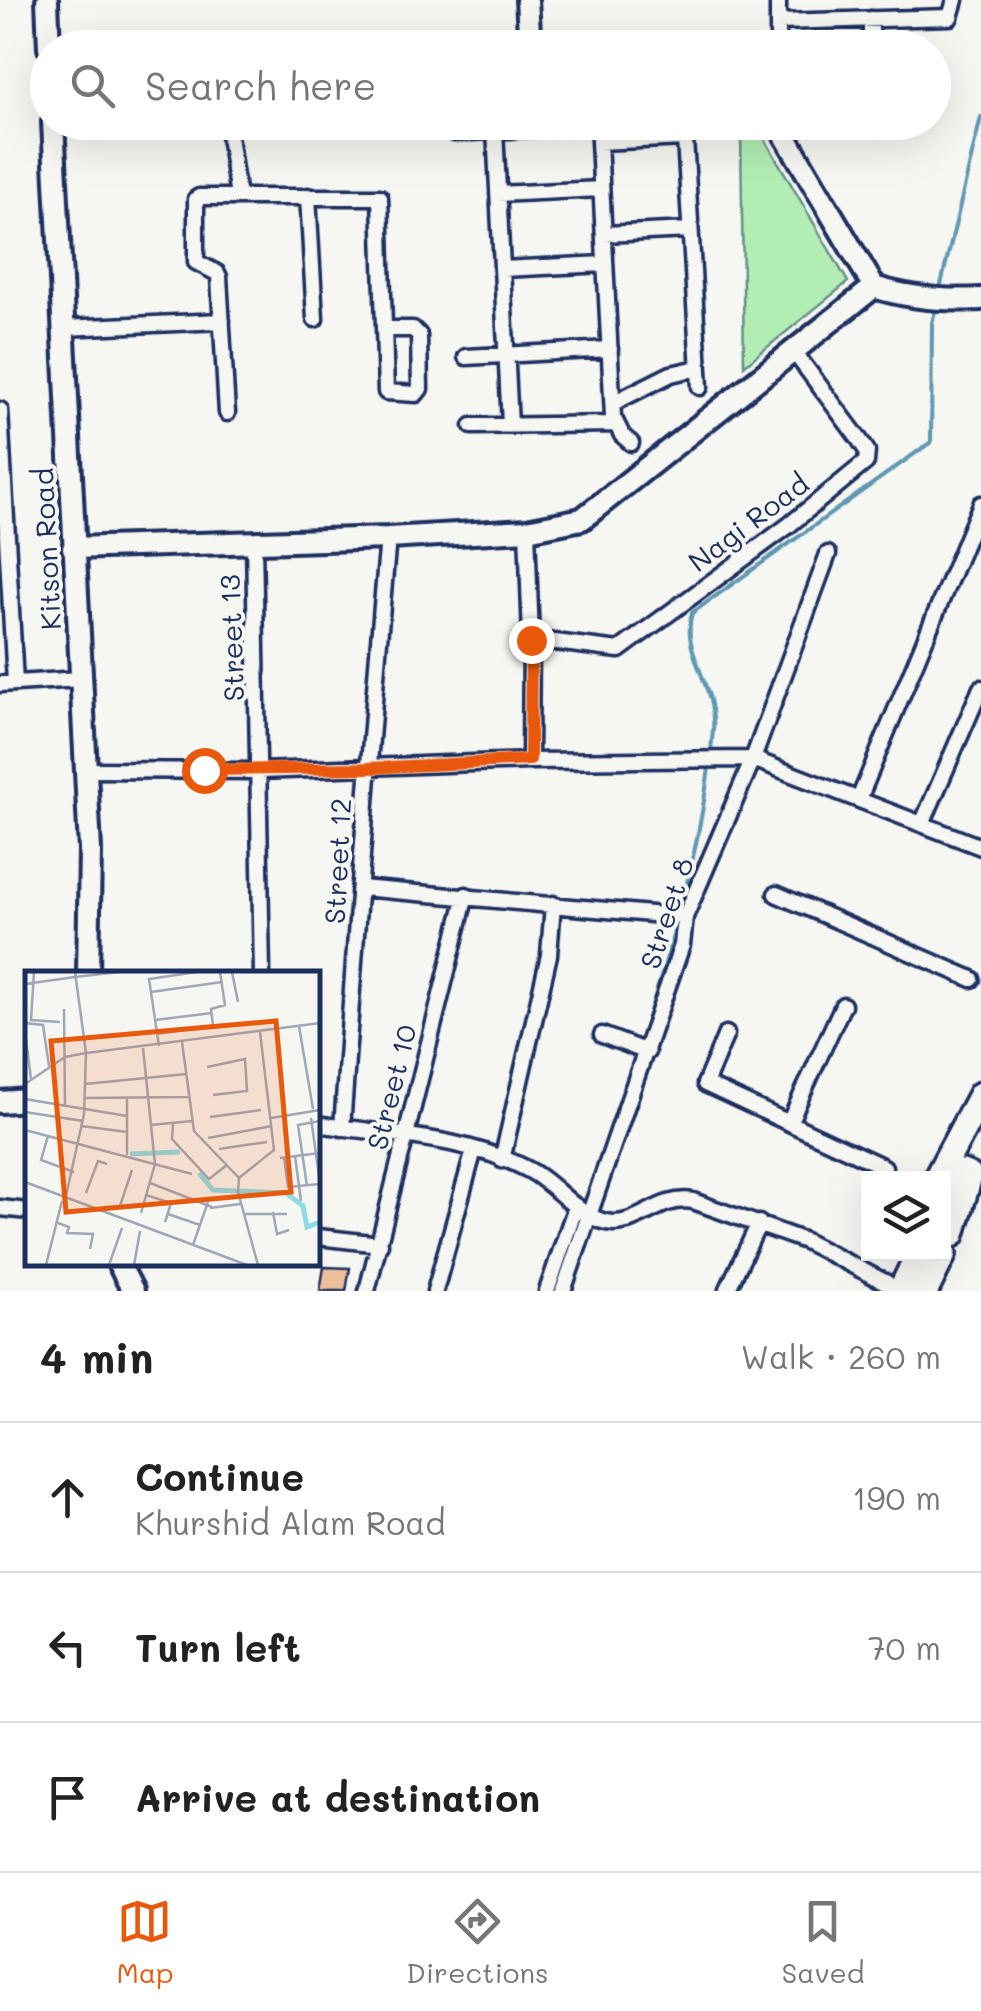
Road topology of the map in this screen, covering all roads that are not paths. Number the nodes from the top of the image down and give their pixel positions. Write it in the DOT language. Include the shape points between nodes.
graph roads {
  1 [pos="46,0"];
  2 [pos="527,0"];
  3 [pos="778,0"];
  4 [pos="955,0"];
  5 [pos="871,19"];
  6 [pos="779,22"];
  7 [pos="48,30"];
  8 [pos="529,30"];
  9 [pos="779,30"];
  10 [pos="871,30"];
  11 [pos="53,140"];
  12 [pos="230,140"];
  13 [pos="495,140"];
  14 [pos="613,140"];
  15 [pos="686,140"];
  16 [pos="788,140"];
  17 [pos="599,142"];
  18 [pos="601,188"];
  19 [pos="498,194"];
  20 [pos="238,196"];
  21 [pos="308,196"];
  22 [pos="690,230"];
  23 [pos="604,234"];
  24 [pos="605,264"];
  25 [pos="502,269"];
  26 [pos="874,286"];
  27 [pos="981,299"];
  28 [pos="314,319"];
  29 [pos="222,321"];
  30 [pos="63,328"];
  31 [pos="385,329"];
  32 [pos="610,349"];
  33 [pos="792,349"];
  34 [pos="506,355"];
  35 [pos="466,357"];
  36 [pos="698,368"];
  37 [pos="700,387"];
  38 [pos="613,402"];
  39 [pos="0,410"];
  40 [pos="227,413"];
  41 [pos="615,424"];
  42 [pos="472,426"];
  43 [pos="510,426"];
  44 [pos="632,444"];
  45 [pos="981,504"];
  46 [pos="527,530"];
  47 [pos="388,538"];
  48 [pos="254,541"];
  49 [pos="73,548"];
  50 [pos="828,554"];
  51 [pos="531,640"];
  52 [pos="80,679"];
  53 [pos="8,683"];
  54 [pos="981,688"];
  55 [pos="753,758"];
  56 [pos="530,760"];
  57 [pos="367,768"];
  58 [pos="85,770"];
  59 [pos="260,771"];
  60 [pos="859,799"];
  61 [pos="922,824"];
  62 [pos="981,847"];
  63 [pos="362,888"];
  64 [pos="776,894"];
  65 [pos="466,895"];
  66 [pos="553,904"];
  67 [pos="679,916"];
  68 [pos="88,971"];
  69 [pos="262,971"];
  70 [pos="972,980"];
  71 [pos="843,1004"];
  72 [pos="726,1034"];
  73 [pos="602,1035"];
  74 [pos="641,1049"];
  75 [pos="981,1095"];
  76 [pos="25,1100"];
  77 [pos="0,1102"];
  78 [pos="789,1123"];
  79 [pos="320,1124"];
  80 [pos="981,1126"];
  81 [pos="342,1128"];
  82 [pos="404,1136"];
  83 [pos="981,1148"];
  84 [pos="474,1150"];
  85 [pos="502,1160"];
  86 [pos="884,1167"];
  87 [pos="941,1171"];
  88 [pos="981,1179"];
  89 [pos="951,1190"];
  90 [pos="572,1202"];
  91 [pos="0,1208"];
  92 [pos="25,1212"];
  93 [pos="590,1216"];
  94 [pos="758,1223"];
  95 [pos="951,1231"];
  96 [pos="320,1237"];
  97 [pos="951,1237"];
  98 [pos="380,1244"];
  99 [pos="898,1261"];
  100 [pos="913,1261"];
  101 [pos="939,1261"];
  102 [pos="120,1266"];
  103 [pos="890,1288"];
  104 [pos="132,1291"];
  105 [pos="367,1291"];
  106 [pos="434,1291"];
  107 [pos="547,1291"];
  108 [pos="563,1291"];
  109 [pos="727,1291"];
  110 [pos="924,1291"];
  1 -- 7 [label="street"];
  2 -- 8 [label="street"];
  3 -- 6 [label="street"];
  4 -- 5 [label="street" via="950,17"];
  5 -- 6 [label="street"];
  5 -- 10 [label="street"];
  6 -- 9 [label="street"];
  11 -- 30 [label="street, Kitson Road"];
  12 -- 20 [label="street"];
  13 -- 19 [label="street"];
  14 -- 17 [label="street"];
  15 -- 22 [label="street"];
  16 -- 26 [label="street"];
  17 -- 18 [label="street"];
  18 -- 19 [label="street"];
  18 -- 23 [label="street"];
  19 -- 25 [label="street"];
  20 -- 21 [label="street"];
  20 -- 29 [label="street" via="196,199 196,262 218,273"];
  21 -- 28 [label="street"];
  21 -- 31 [label="street" via="380,197"];
  22 -- 23 [label="street"];
  22 -- 36 [label="street"];
  23 -- 24 [label="street"];
  24 -- 25 [label="street"];
  24 -- 32 [label="street"];
  25 -- 34 [label="street"];
  26 -- 27 [label="street" via="951,301"];
  26 -- 33 [label="street"];
  29 -- 30 [label="street"];
  29 -- 40 [label="street"];
  30 -- 49 [label="street, Kitson Road"];
  31 -- 31 [label="street" via="419,335 416,394 386,392"];
  32 -- 34 [label="street"];
  32 -- 38 [label="street"];
  33 -- 46 [label="street" via="582,518"];
  33 -- 51 [label="street, Nagi Road" via="859,438 866,462 618,650"];
  34 -- 35 [label="street"];
  34 -- 43 [label="street"];
  36 -- 37 [label="street"];
  36 -- 38 [label="street"];
  38 -- 41 [label="street"];
  39 -- 53 [label="street"];
  41 -- 43 [label="street"];
  41 -- 44 [label="street"];
  42 -- 43 [label="street"];
  45 -- 60 [label="street"];
  46 -- 47 [label="street"];
  46 -- 51 [label="street"];
  47 -- 48 [label="street"];
  47 -- 57 [label="street, Street 12"];
  48 -- 49 [label="street"];
  48 -- 59 [label="street, Street 13"];
  49 -- 52 [label="street, Kitson Road"];
  50 -- 55 [label="street, Street 8"];
  51 -- 56 [label="street"];
  52 -- 53 [label="street"];
  52 -- 58 [label="street, Kitson Road"];
  54 -- 61 [label="street"];
  55 -- 56 [label="street"];
  55 -- 60 [label="street"];
  55 -- 67 [label="street, Street 8"];
  56 -- 57 [label="street"];
  57 -- 59 [label="street"];
  57 -- 63 [label="street, Street 12"];
  58 -- 59 [label="street"];
  58 -- 68 [label="street, Kitson Road"];
  59 -- 69 [label="street, Street 13"];
  60 -- 61 [label="street"];
  61 -- 62 [label="street"];
  63 -- 65 [label="street"];
  63 -- 81 [label="street, Street 12"];
  64 -- 70 [label="street"];
  65 -- 66 [label="street"];
  65 -- 82 [label="street, Street 10"];
  66 -- 67 [label="street"];
  66 -- 85 [label="street" via="548,955"];
  67 -- 74 [label="street, Street 8" via="682,944"];
  71 -- 78 [label="street"];
  72 -- 78 [label="street" via="705,1084"];
  73 -- 74 [label="street"];
  74 -- 93 [label="street, Street 8"];
  75 -- 87 [label="highway"];
  76 -- 77 [label="street"];
  78 -- 86 [label="street"];
  79 -- 81 [label="street"];
  80 -- 83 [label="highway" via="975,1142"];
  81 -- 82 [label="street"];
  82 -- 84 [label="street"];
  82 -- 98 [label="street, Street 10"];
  84 -- 85 [label="street"];
  84 -- 106 [label="street"];
  85 -- 90 [label="street" via="530,1170"];
  88 -- 97 [label="highway"];
  89 -- 95 [label="highway" via="958,1175 968,1176"];
  90 -- 93 [label="street"];
  90 -- 107 [label="street"];
  91 -- 92 [label="street"];
  93 -- 94 [label="street" via="620,1223 681,1199"];
  93 -- 108 [label="street, Street 8"];
  94 -- 103 [label="street" via="840,1256"];
  94 -- 109 [label="street"];
  96 -- 98 [label="street"];
  98 -- 105 [label="street, Street 10"];
  99 -- 103 [label="highway"];
  100 -- 103 [label="highway"];
  101 -- 110 [label="highway"];
  102 -- 104 [label="street"];
}
